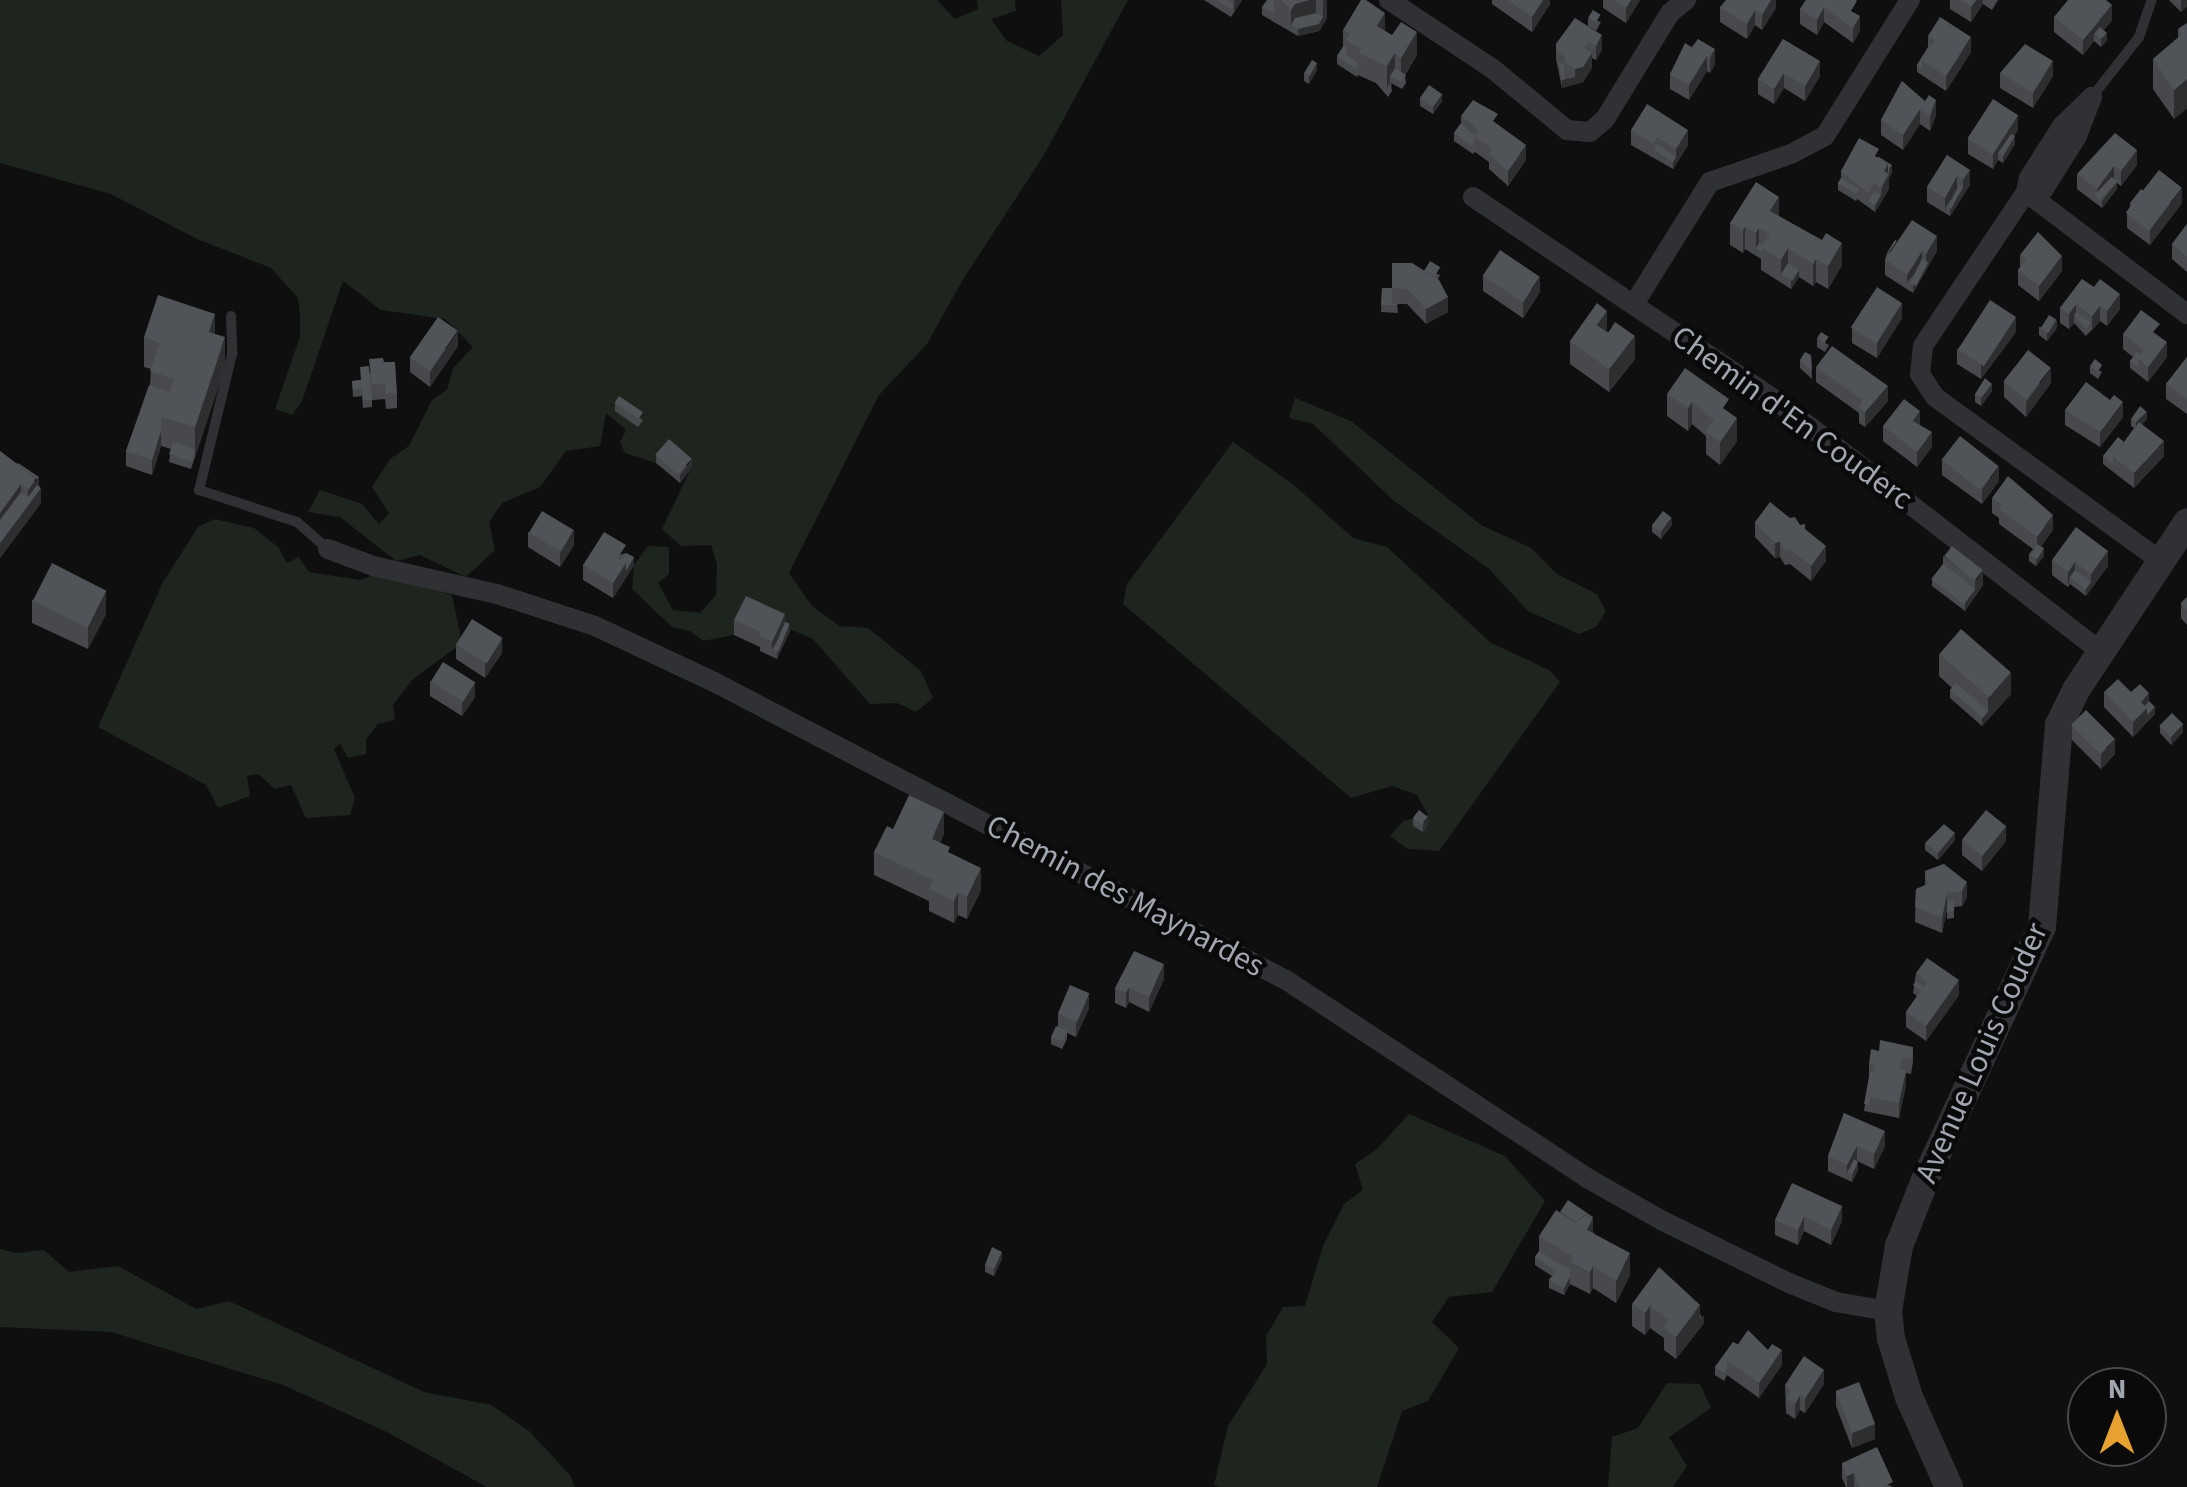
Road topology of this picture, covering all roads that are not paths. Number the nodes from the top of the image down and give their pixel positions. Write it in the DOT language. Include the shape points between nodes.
graph roads {
  1 [pos="1390,0"];
  2 [pos="1686,0"];
  3 [pos="1910,0"];
  4 [pos="2152,0"];
  5 [pos="2092,97"];
  6 [pos="2032,196"];
  7 [pos="1473,198"];
  8 [pos="1634,304"];
  9 [pos="2187,314"];
  10 [pos="231,316"];
  11 [pos="2187,522"];
  12 [pos="328,549"];
  13 [pos="2161,560"];
  14 [pos="2102,652"];
  15 [pos="1888,1311"];
  16 [pos="1948,1487"];
  1 -- 2 [label="street" via="1493,69 1568,130 1590,132 1605,120 1670,14"];
  3 -- 8 [label="street" via="1825,136 1710,182"];
  4 -- 5 [label="lane" via="2139,36"];
  5 -- 6 [label="street" via="2077,136"];
  6 -- 9 [label="street"];
  6 -- 13 [label="street" via="1923,346 1920,374 1935,397"];
  7 -- 8 [label="street, Chemin d'En Couderc"];
  8 -- 14 [label="street, Chemin d'En Couderc" via="1798,418"];
  10 -- 12 [label="lane" via="232,354 199,490 296,522"];
  11 -- 13 [label="street, Avenue Louis Couder"];
  12 -- 15 [label="street, Chemin des Maynardes" via="549,610 657,654 1286,980 1663,1221 1836,1302"];
  13 -- 14 [label="street, Avenue Louis Couder"];
  14 -- 15 [label="street, Avenue Louis Couder" via="2055,741 2051,858 2036,948 1908,1220"];
  15 -- 16 [label="street, Avenue Louis Couder" via="1897,1365"];
}
